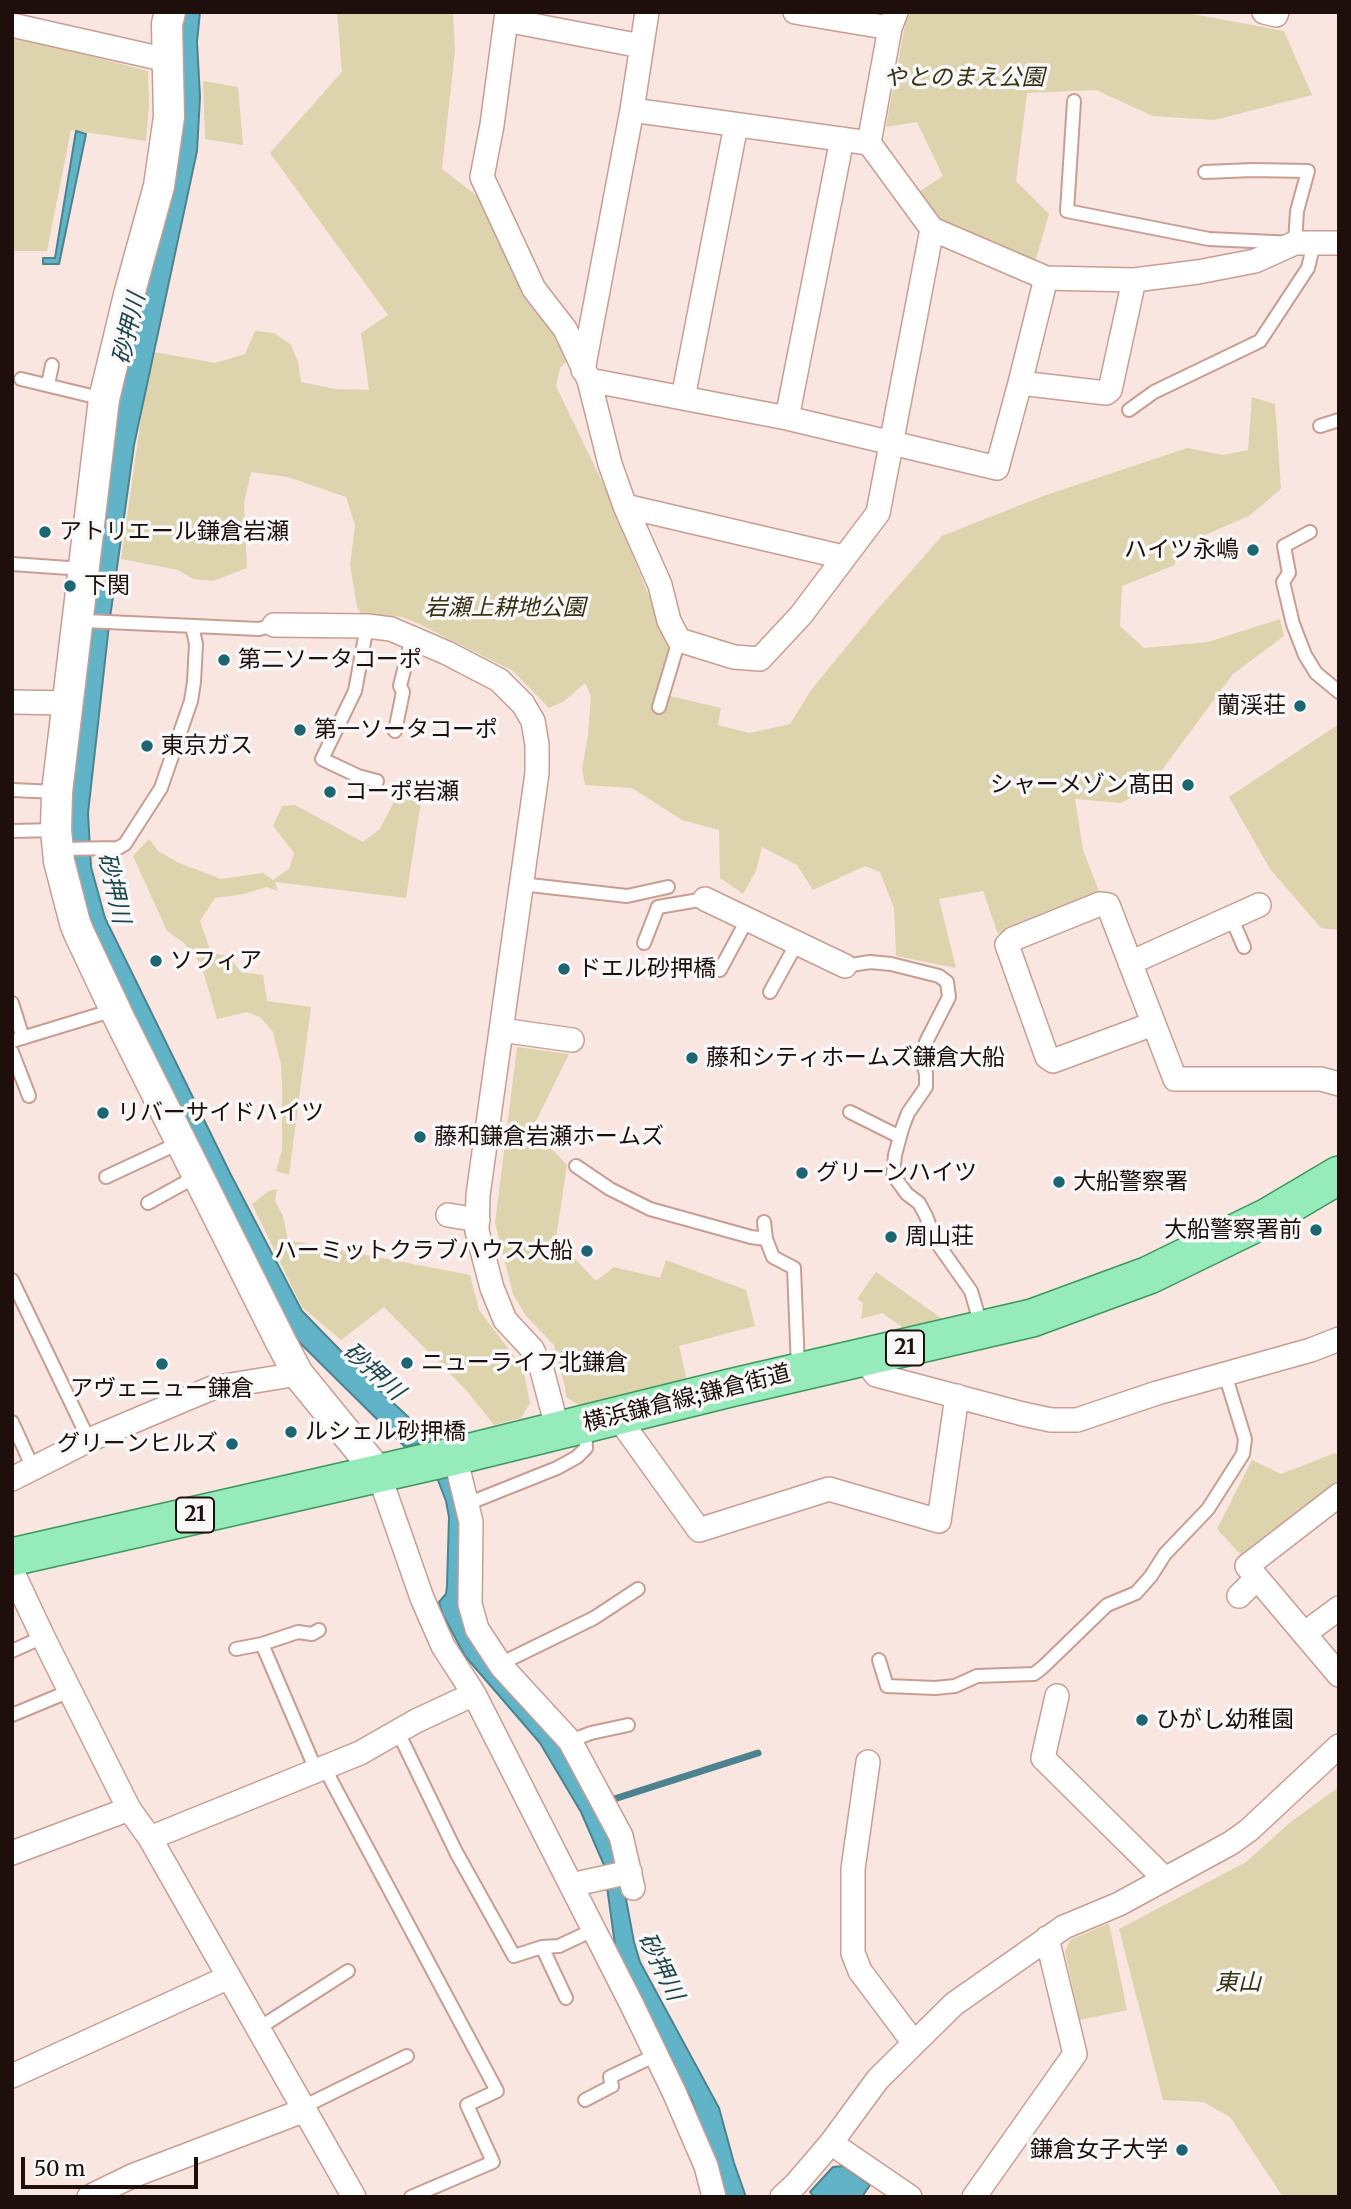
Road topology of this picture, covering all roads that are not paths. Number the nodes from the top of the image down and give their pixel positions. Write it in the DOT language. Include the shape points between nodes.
graph roads {
  1 [pos="170,12"];
  2 [pos="647,12"];
  3 [pos="795,12"];
  4 [pos="1264,12"];
  5 [pos="1277,12"];
  6 [pos="507,16"];
  7 [pos="893,20"];
  8 [pos="12,25"];
  9 [pos="641,47"];
  10 [pos="167,60"];
  11 [pos="1074,101"];
  12 [pos="632,110"];
  13 [pos="736,125"];
  14 [pos="842,139"];
  15 [pos="869,143"];
  16 [pos="1205,172"];
  17 [pos="932,229"];
  18 [pos="1304,243"];
  19 [pos="1339,243"];
  20 [pos="1046,278"];
  21 [pos="1134,280"];
  22 [pos="52,365"];
  23 [pos="586,375"];
  24 [pos="21,379"];
  25 [pos="1020,383"];
  26 [pos="48,385"];
  27 [pos="683,398"];
  28 [pos="104,399"];
  29 [pos="1129,410"];
  30 [pos="787,418"];
  31 [pos="1339,420"];
  32 [pos="1320,426"];
  33 [pos="890,443"];
  34 [pos="625,506"];
  35 [pos="1310,532"];
  36 [pos="843,557"];
  37 [pos="12,564"];
  38 [pos="83,569"];
  39 [pos="82,620"];
  40 [pos="274,625"];
  41 [pos="192,626"];
  42 [pos="367,626"];
  43 [pos="412,638"];
  44 [pos="679,640"];
  45 [pos="1339,692"];
  46 [pos="12,702"];
  47 [pos="69,702"];
  48 [pos="659,707"];
  49 [pos="395,731"];
  50 [pos="377,781"];
  51 [pos="12,790"];
  52 [pos="57,792"];
  53 [pos="12,831"];
  54 [pos="61,843"];
  55 [pos="521,884"];
  56 [pos="668,887"];
  57 [pos="705,899"];
  58 [pos="1259,905"];
  59 [pos="748,918"];
  60 [pos="1231,918"];
  61 [pos="644,943"];
  62 [pos="797,943"];
  63 [pos="1244,947"];
  64 [pos="1130,963"];
  65 [pos="845,966"];
  66 [pos="720,970"];
  67 [pos="770,992"];
  68 [pos="12,1003"];
  69 [pos="115,1009"];
  70 [pos="1153,1024"];
  71 [pos="501,1030"];
  72 [pos="18,1040"];
  73 [pos="572,1040"];
  74 [pos="12,1052"];
  75 [pos="1339,1084"];
  76 [pos="29,1096"];
  77 [pos="850,1112"];
  78 [pos="900,1137"];
  79 [pos="181,1142"];
  80 [pos="576,1166"];
  81 [pos="1339,1175"];
  82 [pos="198,1176"];
  83 [pos="106,1177"];
  84 [pos="148,1203"];
  85 [pos="448,1215"];
  86 [pos="478,1220"];
  87 [pos="764,1222"];
  88 [pos="766,1239"];
  89 [pos="12,1280"];
  90 [pos="982,1329"];
  91 [pos="1339,1339"];
  92 [pos="863,1357"];
  93 [pos="798,1372"];
  94 [pos="298,1374"];
  95 [pos="1225,1374"];
  96 [pos="957,1396"];
  97 [pos="12,1422"];
  98 [pos="586,1424"];
  99 [pos="89,1440"];
  100 [pos="439,1459"];
  101 [pos="33,1468"];
  102 [pos="378,1472"];
  103 [pos="12,1479"];
  104 [pos="1339,1495"];
  105 [pos="467,1504"];
  106 [pos="12,1557"];
  107 [pos="12,1571"];
  108 [pos="1257,1578"];
  109 [pos="638,1589"];
  110 [pos="1239,1596"];
  111 [pos="1339,1608"];
  112 [pos="319,1630"];
  113 [pos="1304,1634"];
  114 [pos="43,1637"];
  115 [pos="262,1644"];
  116 [pos="236,1649"];
  117 [pos="12,1651"];
  118 [pos="878,1660"];
  119 [pos="501,1666"];
  120 [pos="1339,1675"];
  121 [pos="471,1690"];
  122 [pos="70,1691"];
  123 [pos="1057,1696"];
  124 [pos="12,1715"];
  125 [pos="628,1725"];
  126 [pos="398,1732"];
  127 [pos="570,1741"];
  128 [pos="1339,1746"];
  129 [pos="868,1762"];
  130 [pos="320,1769"];
  131 [pos="129,1809"];
  132 [pos="150,1838"];
  133 [pos="12,1853"];
  134 [pos="1166,1879"];
  135 [pos="571,1885"];
  136 [pos="593,1930"];
  137 [pos="1047,1938"];
  138 [pos="542,1947"];
  139 [pos="348,1970"];
  140 [pos="229,1977"];
  141 [pos="566,1998"];
  142 [pos="259,2028"];
  143 [pos="914,2043"];
  144 [pos="656,2054"];
  145 [pos="407,2056"];
  146 [pos="12,2076"];
  147 [pos="585,2100"];
  148 [pos="304,2108"];
  149 [pos="831,2143"];
  150 [pos="352,2196"];
  151 [pos="89,2197"];
  152 [pos="411,2197"];
  153 [pos="714,2197"];
  154 [pos="782,2197"];
  155 [pos="910,2197"];
  156 [pos="974,2197"];
  1 -- 10 [label="street"];
  2 -- 9 [label="street"];
  3 -- 7 [label="street"];
  4 -- 5 [label="street"];
  6 -- 9 [label="street"];
  6 -- 23 [label="street" via="482,177 534,289 565,329"];
  7 -- 15 [label="street"];
  8 -- 10 [label="street"];
  9 -- 12 [label="street"];
  10 -- 28 [label="street" via="169,117 159,186"];
  11 -- 18 [label="lane" via="1066,211 1209,239"];
  12 -- 13 [label="street"];
  12 -- 23 [label="street"];
  13 -- 14 [label="street"];
  13 -- 27 [label="street"];
  14 -- 15 [label="street"];
  14 -- 30 [label="street"];
  15 -- 17 [label="street"];
  16 -- 18 [label="lane" via="1308,171 1297,211"];
  17 -- 20 [label="street"];
  17 -- 33 [label="street"];
  18 -- 19 [label="street"];
  18 -- 21 [label="street" via="1255,261"];
  18 -- 29 [label="lane" via="1308,268 1260,341 1154,391"];
  20 -- 21 [label="street"];
  20 -- 25 [label="street"];
  21 -- 25 [label="street" via="1110,390"];
  22 -- 26 [label="lane"];
  23 -- 27 [label="street"];
  23 -- 34 [label="street"];
  24 -- 26 [label="lane"];
  25 -- 33 [label="street" via="997,468"];
  26 -- 28 [label="lane"];
  27 -- 30 [label="street"];
  28 -- 38 [label="street"];
  30 -- 33 [label="street"];
  31 -- 32 [label="lane"];
  33 -- 36 [label="street" via="878,513"];
  34 -- 36 [label="street"];
  34 -- 44 [label="street"];
  35 -- 45 [label="lane" via="1284,546 1289,573 1283,582 1305,655 1316,673"];
  36 -- 44 [label="street" via="801,615 760,659 734,657"];
  37 -- 38 [label="lane"];
  38 -- 39 [label="street"];
  39 -- 41 [label="lane"];
  39 -- 47 [label="street"];
  40 -- 41 [label="lane" via="259,629"];
  40 -- 42 [label="street"];
  41 -- 54 [label="lane" via="196,644 191,701 161,788 118,848"];
  42 -- 43 [label="street"];
  42 -- 50 [label="lane" via="355,691 322,759"];
  43 -- 49 [label="lane"];
  43 -- 55 [label="street" via="499,680 533,721 537,773"];
  44 -- 48 [label="lane"];
  46 -- 47 [label="street"];
  47 -- 52 [label="street"];
  51 -- 52 [label="lane"];
  52 -- 54 [label="street"];
  53 -- 54 [label="lane"];
  54 -- 69 [label="street" via="59,861 75,923"];
  55 -- 56 [label="lane" via="627,896"];
  55 -- 71 [label="street"];
  57 -- 59 [label="street"];
  57 -- 61 [label="lane" via="658,907"];
  58 -- 60 [label="street"];
  59 -- 62 [label="street"];
  59 -- 66 [label="lane"];
  60 -- 63 [label="lane"];
  60 -- 64 [label="street"];
  62 -- 65 [label="street"];
  62 -- 67 [label="lane"];
  64 -- 70 [label="street"];
  64 -- 70 [label="street" via="1108,905 1101,904 1007,945 1047,1056 1053,1060"];
  65 -- 78 [label="lane" via="891,964 947,982 949,997 922,1059 926,1087 908,1113"];
  68 -- 72 [label="lane"];
  69 -- 72 [label="lane"];
  69 -- 79 [label="street"];
  70 -- 75 [label="street" via="1175,1079 1321,1079"];
  71 -- 73 [label="street"];
  71 -- 86 [label="street"];
  74 -- 76 [label="lane"];
  77 -- 78 [label="lane"];
  78 -- 90 [label="lane" via="893,1175 919,1203 935,1240 971,1291"];
  79 -- 82 [label="street"];
  79 -- 83 [label="lane"];
  80 -- 88 [label="lane" via="650,1209"];
  81 -- 90 [label="main road, 横浜鎌倉線;鎌倉街道 / 21" via="1268,1217 1149,1275 1032,1318"];
  82 -- 84 [label="lane"];
  82 -- 94 [label="street"];
  85 -- 86 [label="street"];
  86 -- 98 [label="street" via="492,1288 505,1320"];
  87 -- 88 [label="lane"];
  88 -- 93 [label="lane" via="772,1257 794,1268"];
  89 -- 99 [label="lane"];
  90 -- 92 [label="main road, 横浜鎌倉線;鎌倉街道 / 21"];
  91 -- 95 [label="street"];
  92 -- 93 [label="main road, 横浜鎌倉線;鎌倉街道 / 21"];
  92 -- 96 [label="street" via="876,1375"];
  93 -- 98 [label="main road, 横浜鎌倉線;鎌倉街道 / 21"];
  94 -- 99 [label="street" via="212,1388"];
  94 -- 102 [label="street"];
  95 -- 96 [label="street" via="1077,1420 1051,1420"];
  95 -- 118 [label="lane" via="1245,1439 1243,1454 1208,1509 1136,1593 1107,1605 1034,1674 977,1676 955,1686 935,1688 887,1686"];
  96 -- 98 [label="street" via="939,1521 829,1489 699,1530"];
  97 -- 101 [label="lane"];
  98 -- 100 [label="main road, 横浜鎌倉線;鎌倉街道 / 21"];
  98 -- 105 [label="lane" via="586,1448 577,1457"];
  99 -- 101 [label="street"];
  100 -- 102 [label="main road, 横浜鎌倉線;鎌倉街道 / 21"];
  100 -- 105 [label="street"];
  101 -- 103 [label="street"];
  102 -- 106 [label="main road, 横浜鎌倉線;鎌倉街道 / 21"];
  102 -- 121 [label="street" via="422,1598 443,1646"];
  104 -- 108 [label="street" via="1247,1566"];
  105 -- 119 [label="street" via="470,1604 477,1629"];
  107 -- 114 [label="street"];
  108 -- 110 [label="street"];
  108 -- 113 [label="street"];
  109 -- 119 [label="lane" via="594,1618"];
  111 -- 113 [label="street"];
  112 -- 115 [label="lane"];
  113 -- 120 [label="street"];
  114 -- 117 [label="lane"];
  114 -- 122 [label="street"];
  115 -- 116 [label="lane"];
  115 -- 130 [label="lane"];
  119 -- 121 [label="street"];
  119 -- 127 [label="street"];
  121 -- 126 [label="street"];
  121 -- 135 [label="street"];
  122 -- 124 [label="lane"];
  122 -- 131 [label="street"];
  123 -- 134 [label="street" via="1043,1758"];
  125 -- 127 [label="lane"];
  126 -- 130 [label="street"];
  126 -- 138 [label="lane" via="456,1852 514,1956"];
  127 -- 135 [label="street" via="621,1836 630,1877"];
  128 -- 134 [label="street" via="1249,1830"];
  129 -- 143 [label="street" via="853,1869 853,1953 860,1971"];
  130 -- 132 [label="street"];
  130 -- 152 [label="lane" via="497,2091 467,2105 493,2162"];
  131 -- 132 [label="street"];
  131 -- 133 [label="street"];
  132 -- 140 [label="street"];
  134 -- 137 [label="street"];
  135 -- 136 [label="street"];
  136 -- 138 [label="lane" via="559,1946"];
  136 -- 144 [label="street"];
  137 -- 143 [label="street" via="954,2004"];
  137 -- 156 [label="street" via="1075,2054"];
  138 -- 141 [label="lane"];
  139 -- 142 [label="lane"];
  140 -- 142 [label="street"];
  140 -- 146 [label="street"];
  142 -- 148 [label="street"];
  143 -- 149 [label="street" via="878,2079"];
  144 -- 147 [label="lane" via="610,2077 612,2086"];
  144 -- 153 [label="street" via="706,2166"];
  145 -- 148 [label="lane"];
  148 -- 150 [label="street"];
  148 -- 151 [label="street"];
  149 -- 154 [label="street"];
  149 -- 155 [label="street"];
}
